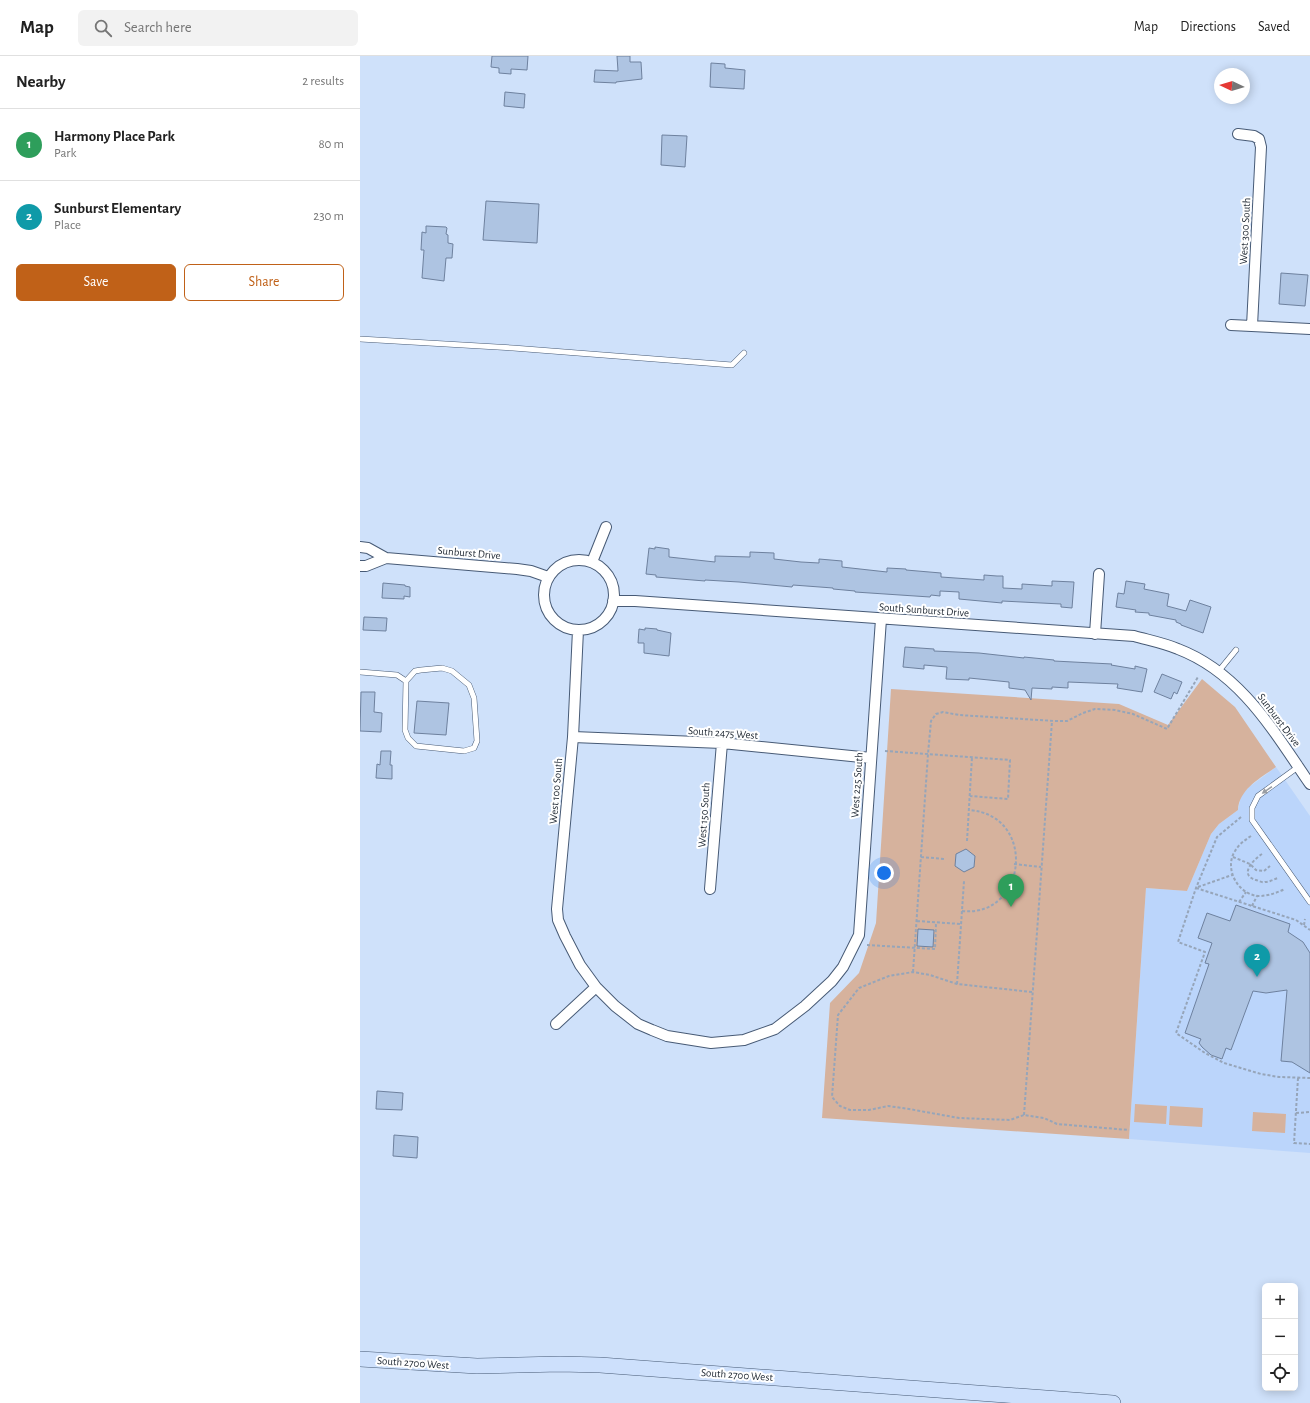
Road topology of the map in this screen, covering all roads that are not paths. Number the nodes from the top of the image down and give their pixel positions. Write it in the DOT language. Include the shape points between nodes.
graph roads {
  1 [pos="1238,134"];
  2 [pos="1231,325"];
  3 [pos="1252,326"];
  4 [pos="1310,329"];
  5 [pos="360,339"];
  6 [pos="744,353"];
  7 [pos="606,527"];
  8 [pos="360,547"];
  9 [pos="386,558"];
  10 [pos="592,562"];
  11 [pos="360,566"];
  12 [pos="1099,574"];
  13 [pos="548,577"];
  14 [pos="613,601"];
  15 [pos="881,619"];
  16 [pos="578,630"];
  17 [pos="1094,634"];
  18 [pos="1236,650"];
  19 [pos="360,672"];
  20 [pos="1221,674"];
  21 [pos="406,681"];
  22 [pos="573,737"];
  23 [pos="722,743"];
  24 [pos="871,758"];
  25 [pos="1298,767"];
  26 [pos="1310,784"];
  27 [pos="710,889"];
  28 [pos="1310,902"];
  29 [pos="596,987"];
  30 [pos="556,1024"];
  31 [pos="360,1359"];
  32 [pos="1113,1403"];
  1 -- 3 [label="street, West 300 South" via="1259,138 1261,157"];
  2 -- 3 [label="street"];
  3 -- 4 [label="street"];
  5 -- 6 [label="lane" via="732,365"];
  7 -- 10 [label="street"];
  8 -- 9 [label="street, Sunburst Drive" via="368,548"];
  9 -- 11 [label="street, Sunburst Drive"];
  9 -- 13 [label="street, Sunburst Drive" via="517,569"];
  10 -- 13 [label="street" via="567,562 554,569"];
  10 -- 14 [label="street" via="602,568 610,578"];
  12 -- 17 [label="street"];
  13 -- 16 [label="street" via="544,589 544,601 548,612 556,622 566,628"];
  14 -- 15 [label="street, South Sunburst Drive"];
  14 -- 16 [label="street" via="605,619 592,627"];
  15 -- 17 [label="street, South Sunburst Drive"];
  15 -- 24 [label="street, West 225 South"];
  16 -- 22 [label="street, West 100 South"];
  17 -- 20 [label="street, South Sunburst Drive" via="1134,636 1178,649"];
  18 -- 20 [label="lane"];
  19 -- 21 [label="lane" via="397,675"];
  20 -- 25 [label="street, Sunburst Drive" via="1260,711"];
  21 -- 21 [label="lane" via="406,730 408,738 416,746 464,751 474,748 477,742 474,698 469,685 452,671 442,668 415,672"];
  22 -- 23 [label="street, South 2475 West"];
  22 -- 29 [label="street, West 100 South" via="558,920 580,965"];
  23 -- 24 [label="street, South 2475 West"];
  23 -- 27 [label="street, West 150 South"];
  24 -- 29 [label="street, West 225 South" via="858,935 843,967 810,1002 775,1029 744,1040 710,1043 667,1036 638,1024"];
  25 -- 26 [label="street, Sunburst Drive"];
  25 -- 28 [label="lane, one-way" via="1258,796 1252,808 1252,820"];
  29 -- 30 [label="street"];
  31 -- 32 [label="main road, South 2700 West" via="477,1366 600,1365"];
}
